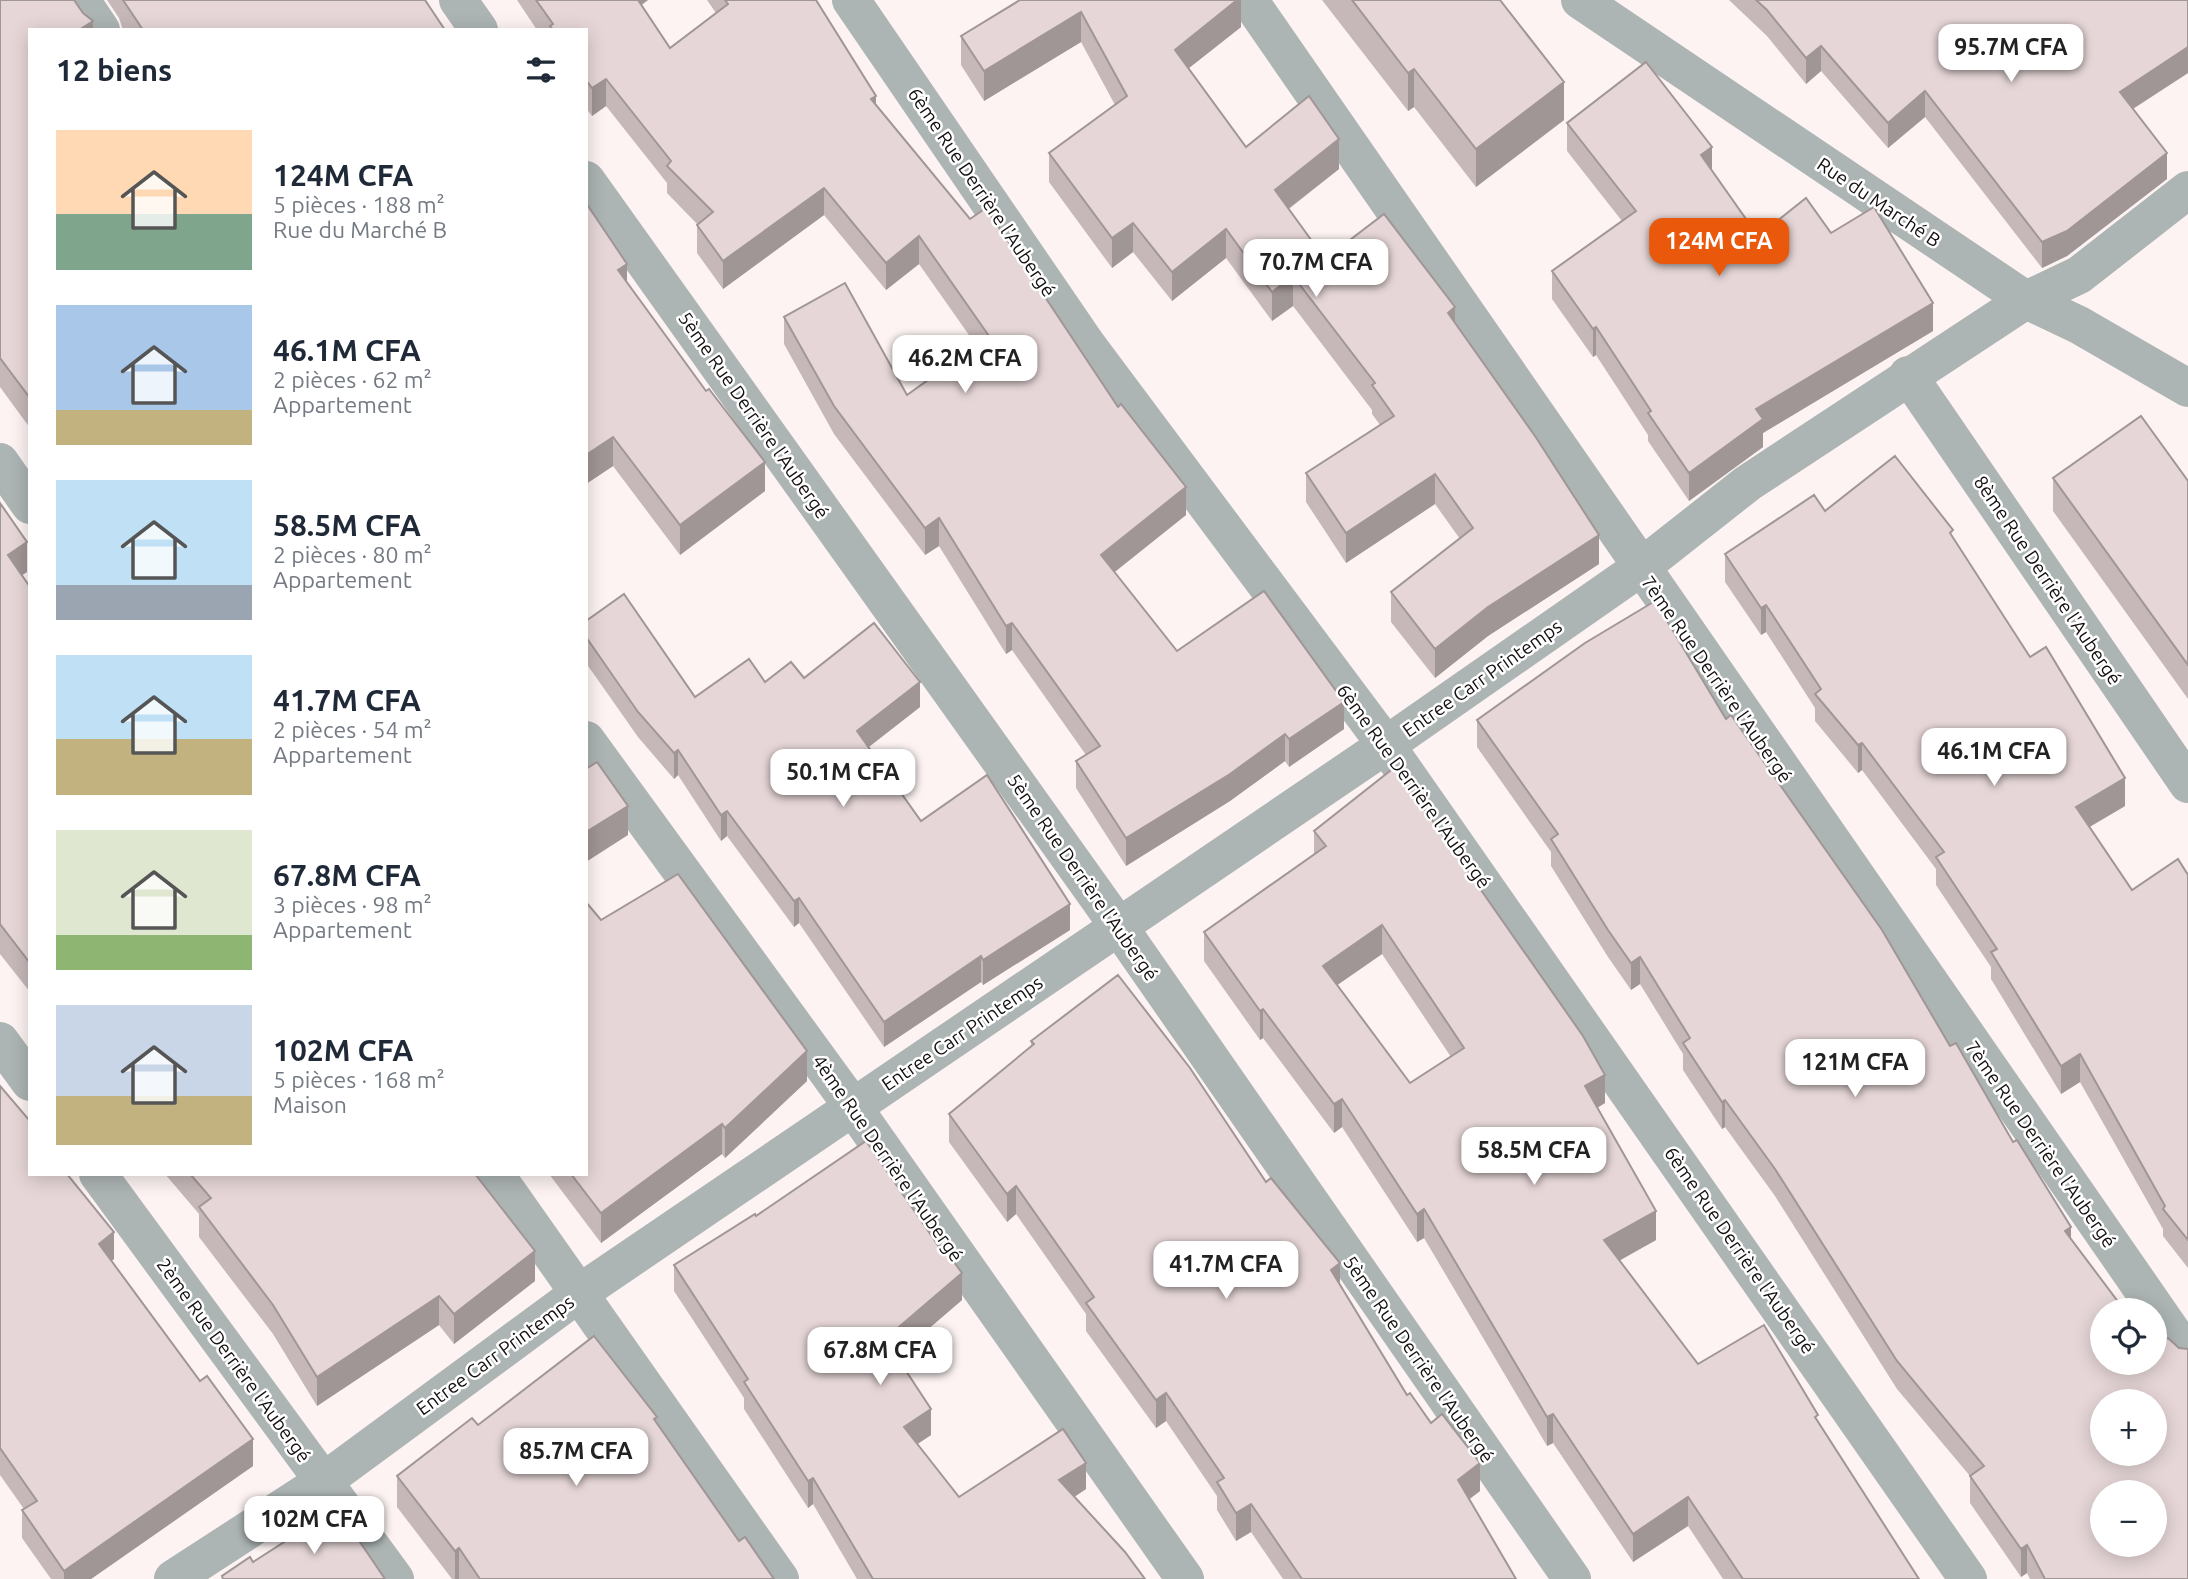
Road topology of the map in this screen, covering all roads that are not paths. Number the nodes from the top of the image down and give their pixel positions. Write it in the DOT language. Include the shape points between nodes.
graph roads {
  1 [pos="80,0"];
  2 [pos="458,0"];
  3 [pos="851,0"];
  4 [pos="1250,0"];
  5 [pos="1580,0"];
  6 [pos="99,28"];
  7 [pos="478,28"];
  8 [pos="588,183"];
  9 [pos="2188,190"];
  10 [pos="2026,300"];
  11 [pos="1908,375"];
  12 [pos="2188,388"];
  13 [pos="0,462"];
  14 [pos="28,502"];
  15 [pos="1640,568"];
  16 [pos="588,743"];
  17 [pos="1386,745"];
  18 [pos="2188,784"];
  19 [pos="1119,927"];
  20 [pos="0,1041"];
  21 [pos="28,1079"];
  22 [pos="853,1107"];
  23 [pos="99,1176"];
  24 [pos="496,1176"];
  25 [pos="578,1294"];
  26 [pos="2188,1355"];
  27 [pos="324,1481"];
  28 [pos="173,1579"];
  29 [pos="395,1579"];
  30 [pos="780,1579"];
  31 [pos="1185,1579"];
  32 [pos="1572,1579"];
  33 [pos="1968,1579"];
  1 -- 6 [label="street"];
  2 -- 7 [label="street"];
  3 -- 17 [label="street, 6ème Rue Derrière l'Aubergé" via="1087,345"];
  4 -- 15 [label="street, 7ème Rue Derrière l'Aubergé"];
  5 -- 10 [label="street, Rue du Marché B"];
  8 -- 19 [label="street, 5ème Rue Derrière l'Aubergé"];
  9 -- 10 [label="street, Entree Carr Printemps" via="2079,275"];
  10 -- 11 [label="street, Entree Carr Printemps"];
  10 -- 12 [label="street, Rue du Marché B" via="2079,324"];
  11 -- 15 [label="street, Entree Carr Printemps" via="1748,484"];
  11 -- 18 [label="street, 8ème Rue Derrière l'Aubergé"];
  13 -- 14 [label="street"];
  15 -- 17 [label="street, Entree Carr Printemps"];
  15 -- 26 [label="street, 7ème Rue Derrière l'Aubergé"];
  16 -- 22 [label="street, 4ème Rue Derrière l'Aubergé"];
  17 -- 19 [label="street, Entree Carr Printemps"];
  17 -- 33 [label="street, 6ème Rue Derrière l'Aubergé"];
  19 -- 22 [label="street, Entree Carr Printemps"];
  19 -- 32 [label="street, 5ème Rue Derrière l'Aubergé"];
  20 -- 21 [label="street"];
  22 -- 25 [label="street, Entree Carr Printemps"];
  22 -- 31 [label="street, 4ème Rue Derrière l'Aubergé"];
  23 -- 27 [label="street, 2ème Rue Derrière l'Aubergé"];
  24 -- 25 [label="street"];
  25 -- 27 [label="street, Entree Carr Printemps"];
  25 -- 30 [label="street"];
  27 -- 28 [label="street, Entree Carr Printemps"];
  27 -- 29 [label="street, 2ème Rue Derrière l'Aubergé"];
}
